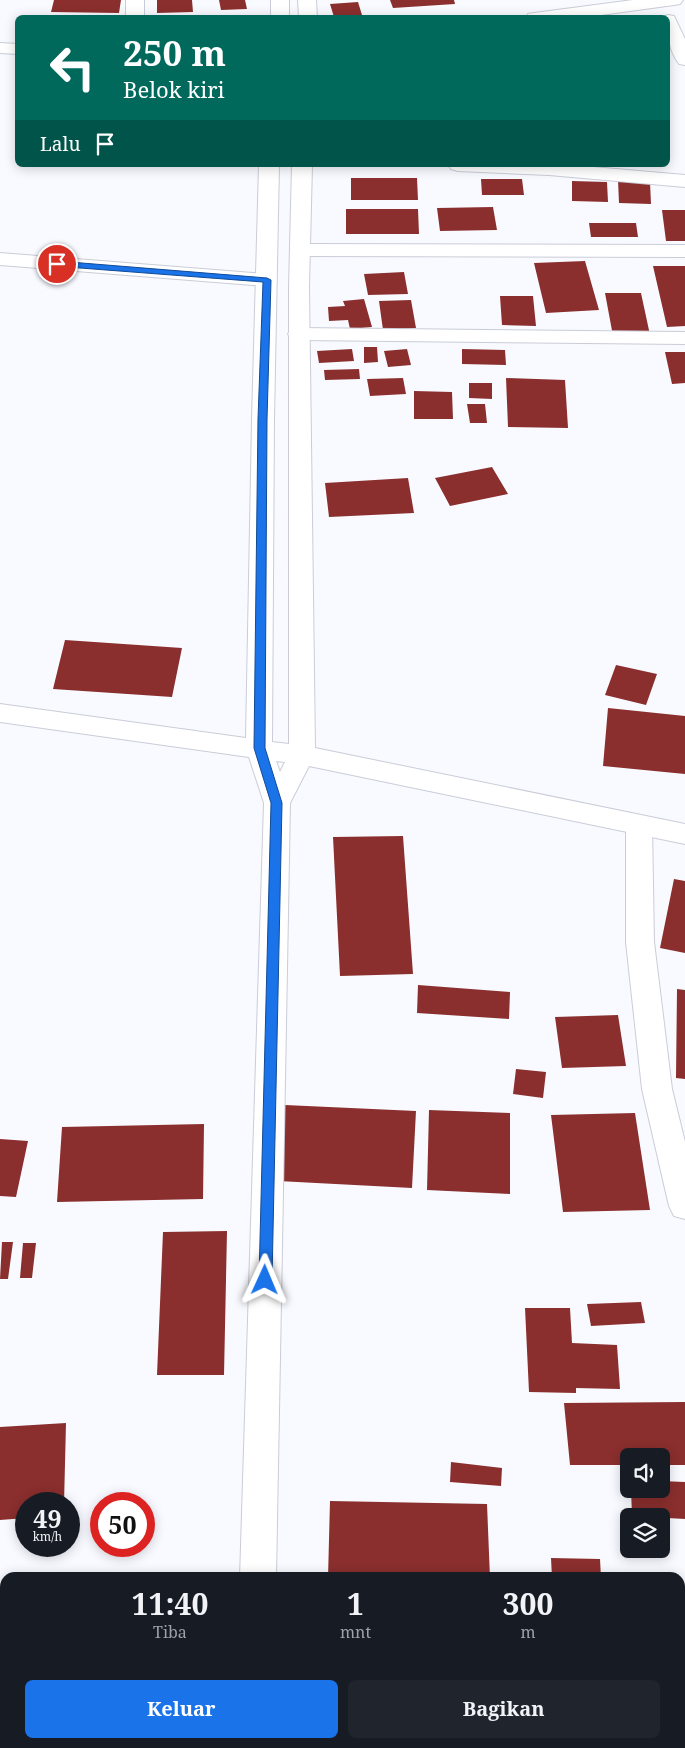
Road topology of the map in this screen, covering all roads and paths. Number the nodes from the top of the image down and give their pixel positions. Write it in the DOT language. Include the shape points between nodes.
graph roads {
  1 [pos="135,0"];
  2 [pos="280,0"];
  3 [pos="307,0"];
  4 [pos="666,10"];
  5 [pos="135,15"];
  6 [pos="280,15"];
  7 [pos="308,15"];
  8 [pos="584,15"];
  9 [pos="670,21"];
  10 [pos="0,48"];
  11 [pos="15,49"];
  12 [pos="685,60"];
  13 [pos="269,167"];
  14 [pos="302,167"];
  15 [pos="519,167"];
  16 [pos="685,181"];
  17 [pos="301,250"];
  18 [pos="685,252"];
  19 [pos="0,259"];
  20 [pos="267,280"];
  21 [pos="299,334"];
  22 [pos="685,338"];
  23 [pos="0,713"];
  24 [pos="259,748"];
  25 [pos="302,755"];
  26 [pos="277,803"];
  27 [pos="639,824"];
  28 [pos="685,834"];
  29 [pos="685,1206"];
  30 [pos="258,1572"];
  1 -- 5 [label="main road"];
  2 -- 6 [label="main road"];
  3 -- 7 [label="main road"];
  4 -- 8 [label="main road"];
  9 -- 12 [label="main road"];
  10 -- 11 [label="main road"];
  13 -- 20 [label="main road"];
  14 -- 17 [label="main road"];
  15 -- 16 [label="main road"];
  17 -- 18 [label="main road"];
  17 -- 21 [label="main road"];
  19 -- 20 [label="main road"];
  20 -- 24 [label="main road"];
  21 -- 22 [label="main road"];
  21 -- 25 [label="main road"];
  23 -- 24 [label="main road"];
  24 -- 25 [label="main road"];
  24 -- 26 [label="main road"];
  25 -- 26 [label="main road"];
  25 -- 27 [label="main road"];
  26 -- 30 [label="main road"];
  27 -- 28 [label="main road"];
  27 -- 29 [label="main road" via="640,942 657,1089"];
}
